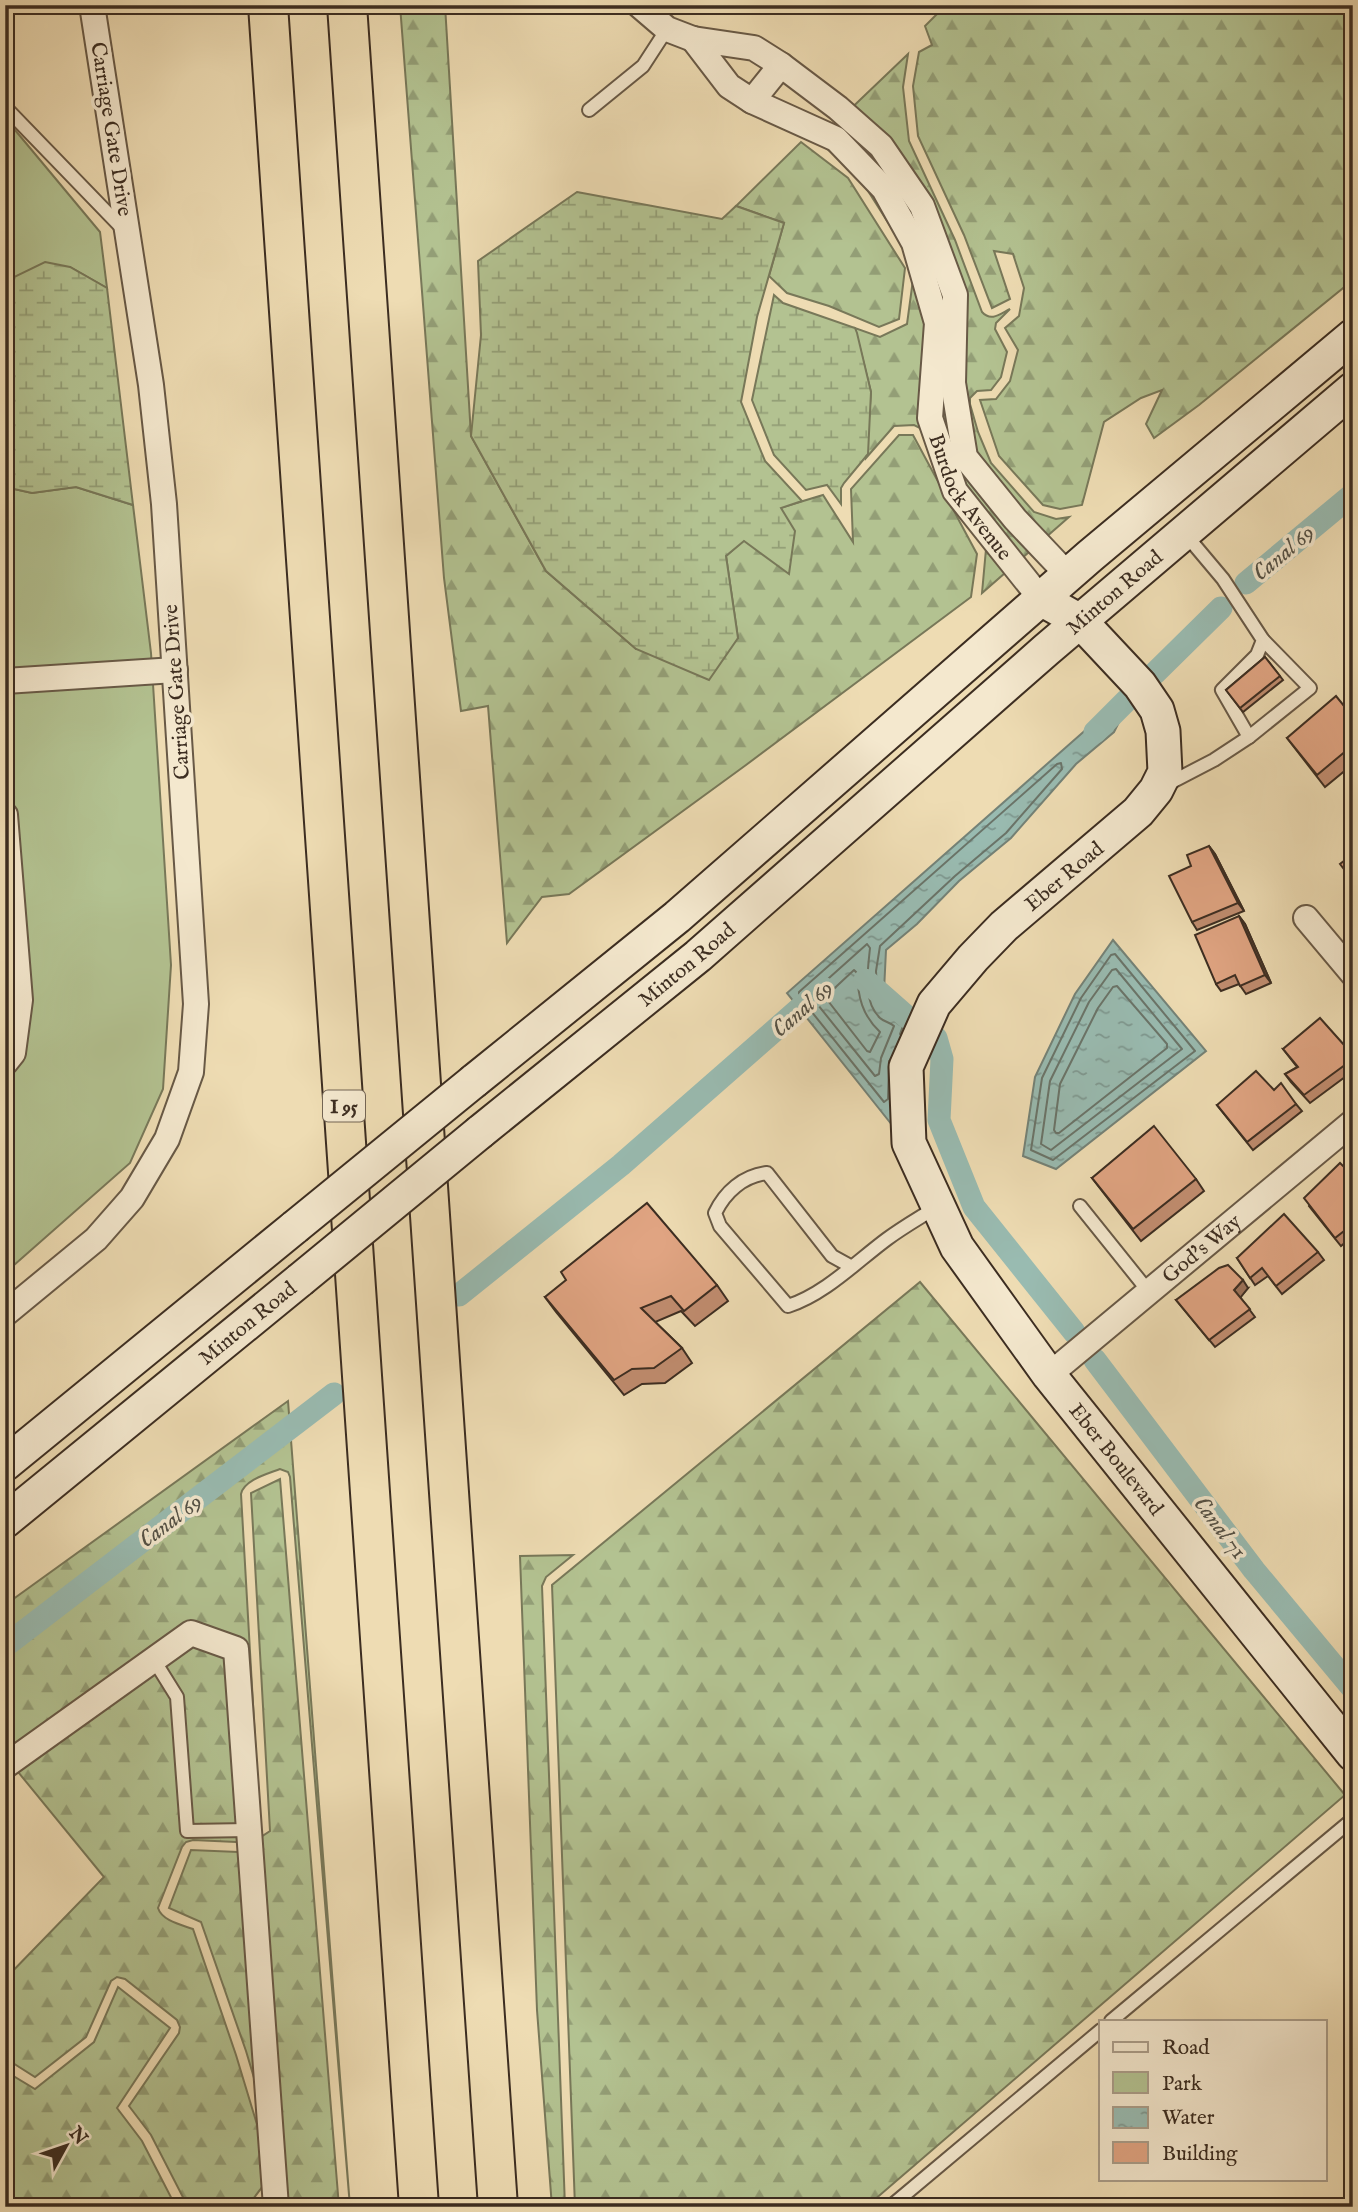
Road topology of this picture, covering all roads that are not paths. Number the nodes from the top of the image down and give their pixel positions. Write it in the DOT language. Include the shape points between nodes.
graph roads {
  1 [pos="92,5"];
  2 [pos="268,5"];
  3 [pos="347,5"];
  4 [pos="639,5"];
  5 [pos="667,29"];
  6 [pos="693,40"];
  7 [pos="781,65"];
  8 [pos="752,101"];
  9 [pos="5,107"];
  10 [pos="838,108"];
  11 [pos="589,110"];
  12 [pos="828,135"];
  13 [pos="922,206"];
  14 [pos="900,217"];
  15 [pos="128,234"];
  16 [pos="1353,336"];
  17 [pos="943,382"];
  18 [pos="1353,390"];
  19 [pos="1184,532"];
  20 [pos="1068,575"];
  21 [pos="1041,599"];
  22 [pos="1080,621"];
  23 [pos="1263,640"];
  24 [pos="175,670"];
  25 [pos="5,681"];
  26 [pos="1249,737"];
  27 [pos="1156,790"];
  28 [pos="5,815"];
  29 [pos="1306,918"];
  30 [pos="1353,974"];
  31 [pos="5,1063"];
  32 [pos="1353,1122"];
  33 [pos="909,1143"];
  34 [pos="938,1206"];
  35 [pos="1080,1206"];
  36 [pos="852,1267"];
  37 [pos="1149,1292"];
  38 [pos="5,1314"];
  39 [pos="1049,1375"];
  40 [pos="5,1464"];
  41 [pos="5,1521"];
  42 [pos="154,1660"];
  43 [pos="1353,1754"];
  44 [pos="5,1766"];
  45 [pos="1353,1819"];
  46 [pos="249,1829"];
  47 [pos="1112,2020"];
  48 [pos="1099,2032"];
  49 [pos="275,2207"];
  50 [pos="419,2207"];
  51 [pos="498,2207"];
  52 [pos="890,2207"];
  1 -- 15 [label="street, Carriage Gate Drive"];
  2 -- 50 [label="highway, I 95"];
  3 -- 51 [label="highway"];
  4 -- 5 [label="street, Burdock Avenue"];
  5 -- 6 [label="street, Burdock Avenue"];
  5 -- 11 [label="lane" via="643,66"];
  6 -- 7 [label="street, Burdock Avenue" via="754,48"];
  6 -- 8 [label="street, Burdock Avenue" via="729,86"];
  7 -- 8 [label="street"];
  7 -- 10 [label="street, Burdock Avenue"];
  8 -- 12 [label="street, Burdock Avenue"];
  9 -- 15 [label="lane"];
  10 -- 12 [label="street"];
  10 -- 13 [label="street, Burdock Avenue" via="881,146"];
  12 -- 14 [label="street, Burdock Avenue" via="884,189"];
  13 -- 14 [label="street"];
  13 -- 17 [label="street, Burdock Avenue" via="955,295"];
  14 -- 17 [label="street, Burdock Avenue" via="914,243 937,323"];
  15 -- 24 [label="street, Carriage Gate Drive" via="164,504"];
  16 -- 20 [label="main road, Minton Road"];
  17 -- 20 [label="street, Burdock Avenue" via="965,457"];
  17 -- 21 [label="street, Burdock Avenue" via="930,418 955,491"];
  18 -- 19 [label="main road, Minton Road"];
  19 -- 22 [label="main road, Minton Road"];
  19 -- 23 [label="lane" via="1223,579"];
  20 -- 21 [label="main road, Minton Road"];
  20 -- 22 [label="main road, Eber Road"];
  21 -- 22 [label="main road, Eber Road"];
  21 -- 40 [label="main road, Minton Road, bridge" via="677,917"];
  22 -- 27 [label="main road, Eber Road" via="1140,685 1157,710 1165,772"];
  22 -- 41 [label="main road, Minton Road, bridge" via="698,956"];
  23 -- 26 [label="lane" via="1257,655 1222,690"];
  23 -- 26 [label="lane" via="1310,688"];
  24 -- 25 [label="street"];
  24 -- 38 [label="street, Carriage Gate Drive" via="196,1004 191,1072 167,1139 132,1198 96,1239"];
  26 -- 27 [label="lane" via="1214,761"];
  27 -- 33 [label="main road, Eber Road" via="1139,812 1004,926 934,1004 906,1067"];
  28 -- 31 [label="street" via="20,1000 13,1053"];
  29 -- 30 [label="street"];
  32 -- 37 [label="street, God's Way"];
  33 -- 34 [label="main road, Eber Boulevard"];
  34 -- 36 [label="lane"];
  34 -- 39 [label="main road, Eber Boulevard" via="957,1248"];
  35 -- 37 [label="lane"];
  36 -- 36 [label="lane" via="832,1256 767,1173 741,1182 715,1213 730,1240 788,1306 804,1301"];
  37 -- 39 [label="street, God's Way"];
  39 -- 43 [label="main road, Eber Boulevard"];
  42 -- 44 [label="street"];
  42 -- 46 [label="lane" via="177,1697 187,1831"];
  42 -- 46 [label="street" via="191,1633 236,1650"];
  45 -- 47 [label="lane"];
  46 -- 49 [label="street"];
  48 -- 52 [label="lane"];
}
